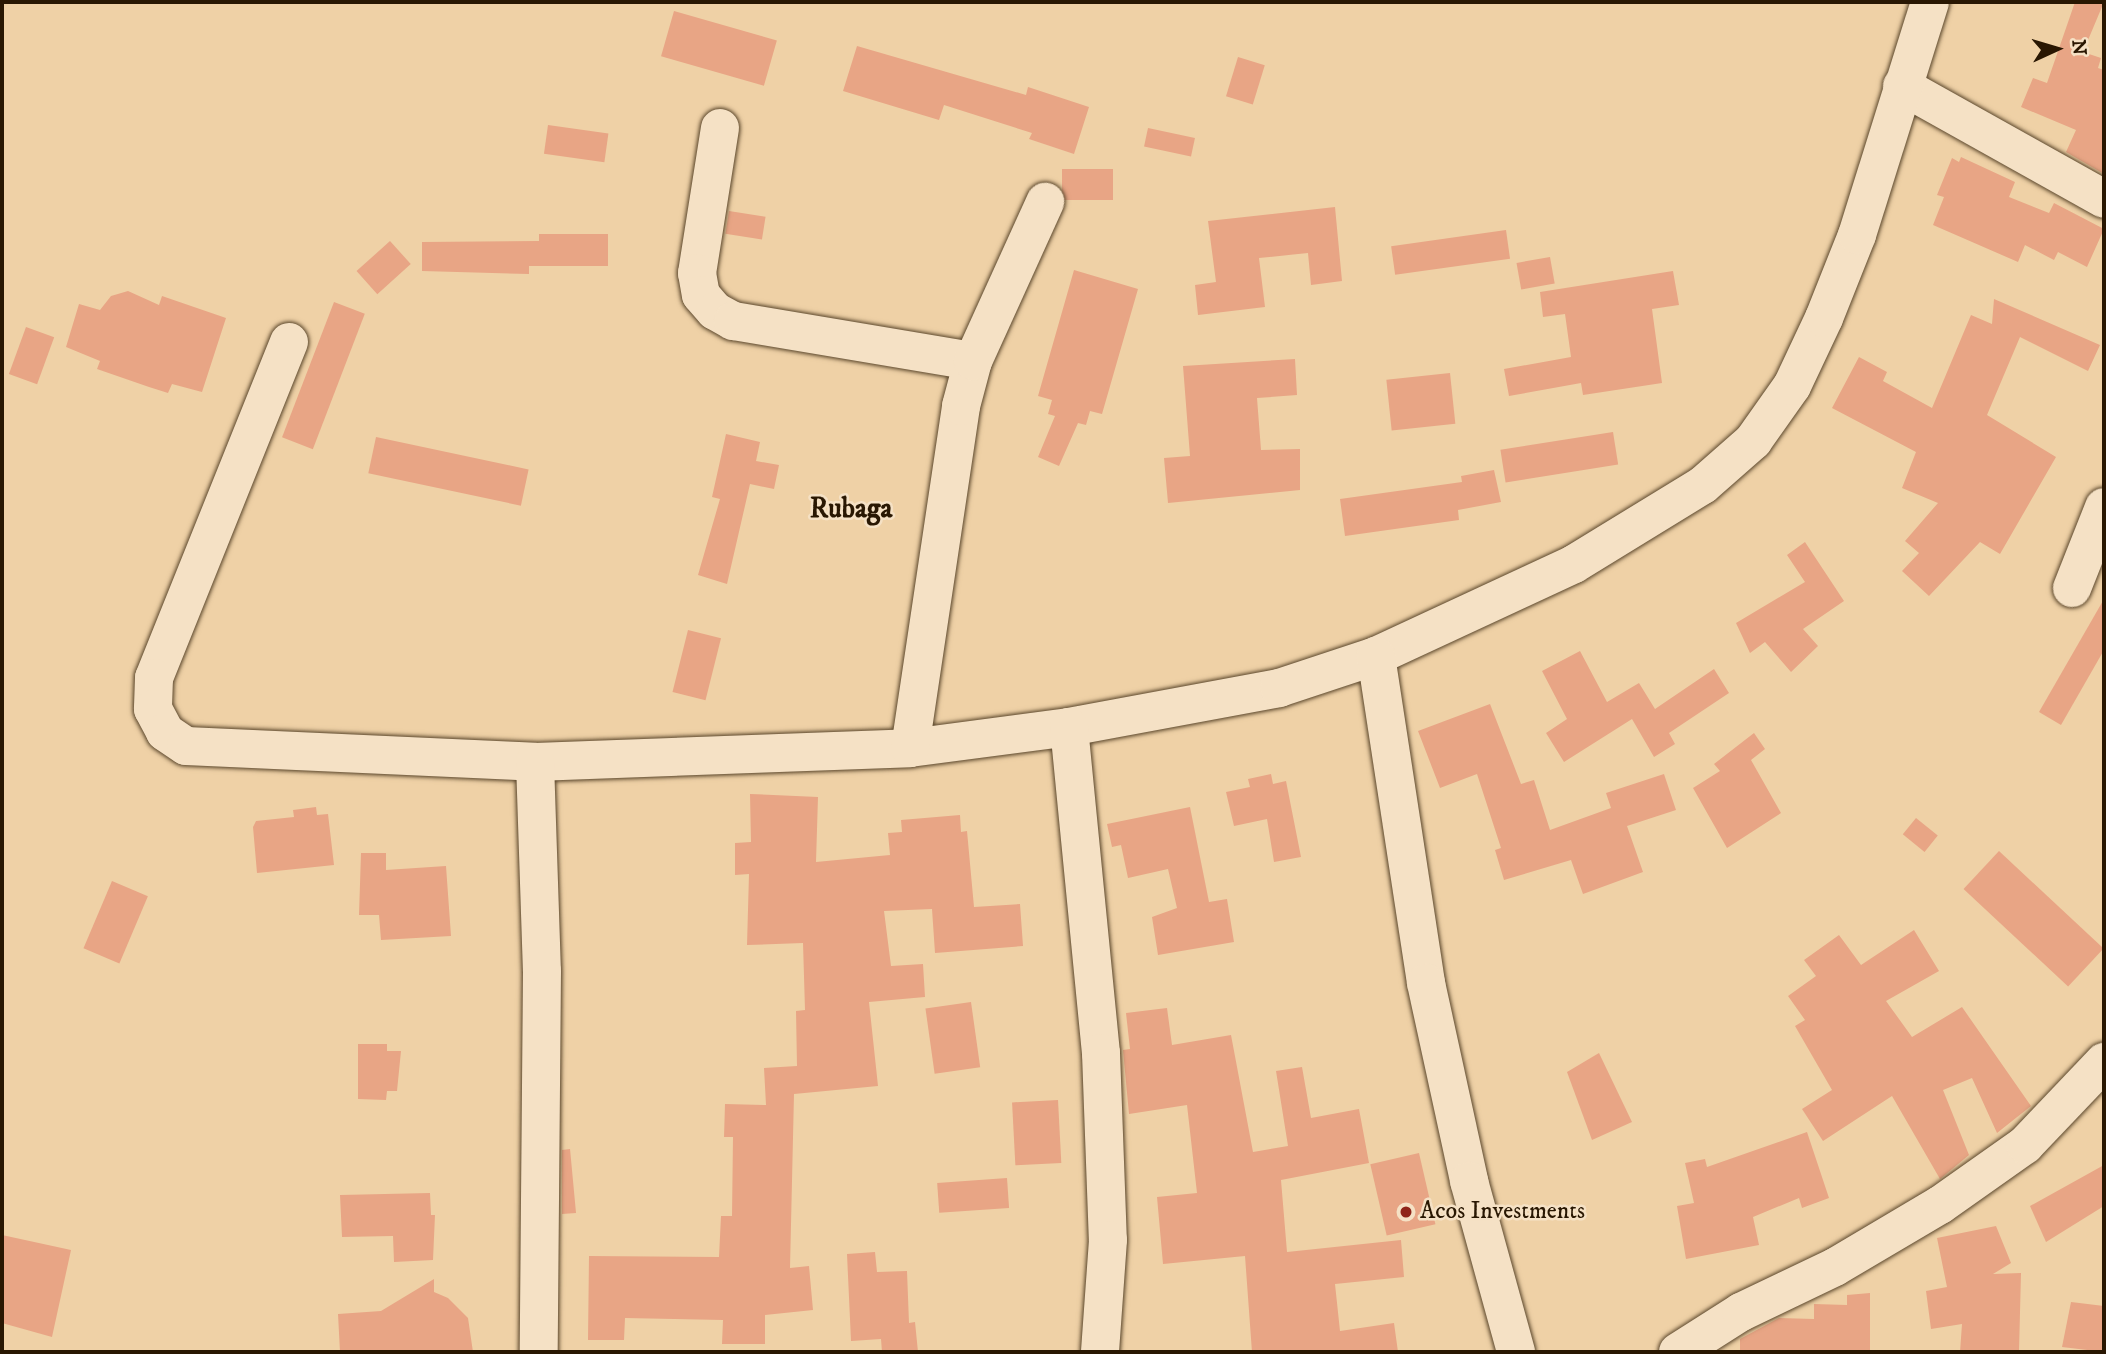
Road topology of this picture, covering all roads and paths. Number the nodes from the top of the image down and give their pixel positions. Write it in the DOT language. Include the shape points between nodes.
graph roads {
  1 [pos="1930,2"];
  2 [pos="1902,86"];
  3 [pos="720,128"];
  4 [pos="2104,199"];
  5 [pos="1045,202"];
  6 [pos="289,342"];
  7 [pos="973,361"];
  8 [pos="2104,508"];
  9 [pos="2072,588"];
  10 [pos="1376,656"];
  11 [pos="1069,727"];
  12 [pos="910,748"];
  13 [pos="535,762"];
  14 [pos="2104,1062"];
  15 [pos="539,1352"];
  16 [pos="1100,1352"];
  17 [pos="1516,1352"];
  18 [pos="1678,1352"];
  1 -- 2 [label="street"];
  2 -- 4 [label="street"];
  2 -- 10 [label="street" via="1857,235 1824,318 1792,386 1753,441 1703,485 1574,564"];
  3 -- 7 [label="street" via="697,274 701,295 715,311 733,321"];
  5 -- 7 [label="street"];
  6 -- 13 [label="street" via="154,678 153,709 165,732 186,746"];
  7 -- 12 [label="street" via="961,406"];
  8 -- 9 [label="street"];
  10 -- 11 [label="street" via="1279,688"];
  10 -- 17 [label="street" via="1426,983 1469,1181"];
  11 -- 12 [label="street"];
  11 -- 16 [label="street" via="1101,1053 1108,1240"];
  12 -- 13 [label="street"];
  13 -- 15 [label="street" via="542,971"];
  14 -- 18 [label="street" via="2025,1145 1940,1205 1835,1267 1741,1312"];
}
